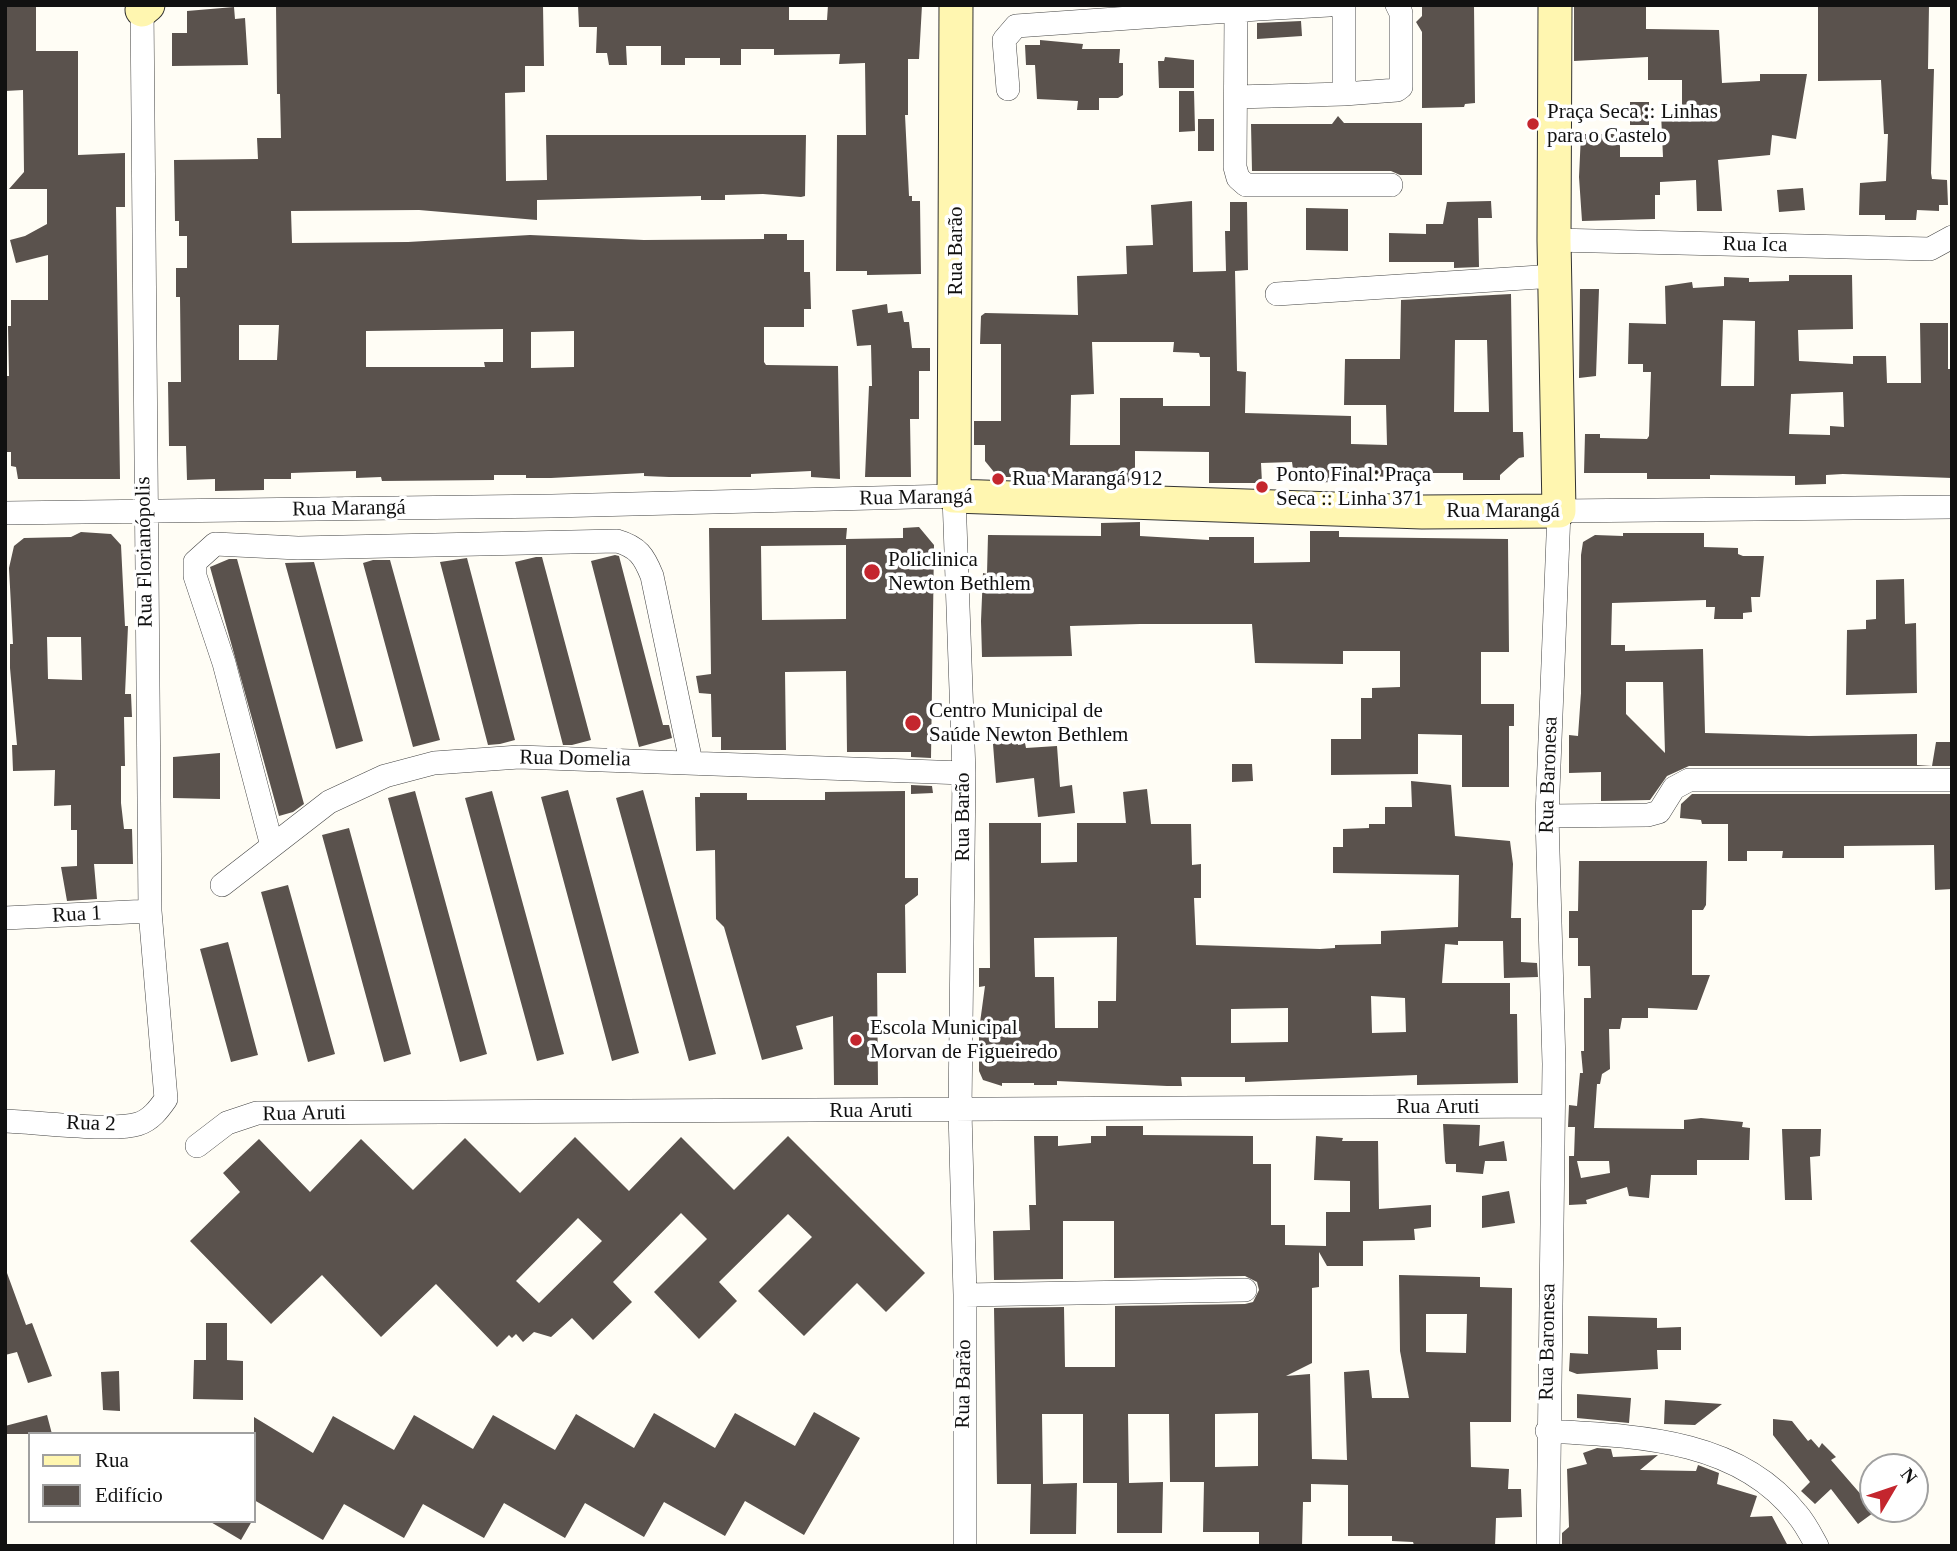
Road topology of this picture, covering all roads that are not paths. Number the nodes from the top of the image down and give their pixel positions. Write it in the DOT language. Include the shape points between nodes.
graph roads {
  1 [pos="956,5"];
  2 [pos="1329,5"];
  3 [pos="1344,5"];
  4 [pos="1397,5"];
  5 [pos="1555,5"];
  6 [pos="144,7"];
  7 [pos="1251,9"];
  8 [pos="1008,89"];
  9 [pos="1344,94"];
  10 [pos="1236,97"];
  11 [pos="1391,185"];
  12 [pos="1952,237"];
  13 [pos="1554,240"];
  14 [pos="1555,276"];
  15 [pos="1277,293"];
  16 [pos="954,496"];
  17 [pos="1952,507"];
  18 [pos="1559,511"];
  19 [pos="145,512"];
  20 [pos="5,513"];
  21 [pos="691,762"];
  22 [pos="964,773"];
  23 [pos="1952,780"];
  24 [pos="1547,816"];
  25 [pos="272,846"];
  26 [pos="222,885"];
  27 [pos="150,911"];
  28 [pos="5,918"];
  29 [pos="166,1099"];
  30 [pos="1553,1106"];
  31 [pos="960,1111"];
  32 [pos="5,1121"];
  33 [pos="197,1146"];
  34 [pos="1245,1290"];
  35 [pos="965,1296"];
  36 [pos="1547,1432"];
  37 [pos="965,1546"];
  38 [pos="1548,1546"];
  39 [pos="1817,1546"];
  1 -- 16 [label="street, Rua Barão"];
  2 -- 7 [label="street"];
  3 -- 9 [label="street"];
  4 -- 9 [label="street" via="1401,13 1401,87"];
  5 -- 13 [label="street, Rua Baronesa"];
  6 -- 19 [label="street, Rua Florianópolis"];
  7 -- 8 [label="street" via="1016,26 1004,40"];
  7 -- 10 [label="street"];
  9 -- 10 [label="street"];
  10 -- 11 [label="street" via="1235,167 1246,185"];
  12 -- 13 [label="street, Rua Ica" via="1930,249"];
  13 -- 14 [label="street, Rua Baronesa"];
  14 -- 15 [label="street"];
  14 -- 18 [label="street, Rua Baronesa"];
  16 -- 18 [label="street, Rua Marangá" via="1422,512"];
  16 -- 19 [label="street, Rua Marangá"];
  16 -- 22 [label="street, Rua Barão"];
  17 -- 18 [label="street, Rua Marangá"];
  18 -- 24 [label="street, Rua Baronesa"];
  19 -- 20 [label="street, Rua Marangá"];
  19 -- 27 [label="street, Rua Florianópolis"];
  21 -- 22 [label="street, Rua Domelia"];
  21 -- 25 [label="street, Rua Domelia" via="519,757 434,763 386,776 330,802"];
  21 -- 25 [label="street" via="652,576 634,546 617,541 298,548 215,544 195,562 195,576 224,663"];
  22 -- 31 [label="street, Rua Barão"];
  23 -- 24 [label="street" via="1689,780 1674,788 1659,812 1648,816"];
  24 -- 30 [label="street, Rua Baronesa"];
  25 -- 26 [label="street, Rua Domelia"];
  27 -- 28 [label="street, Rua 1"];
  27 -- 29 [label="street, Rua Florianópolis"];
  29 -- 32 [label="street, Rua 2" via="155,1114 139,1124"];
  30 -- 31 [label="street, Rua Aruti"];
  30 -- 36 [label="street, Rua Baronesa"];
  31 -- 33 [label="street, Rua Aruti" via="257,1114 227,1123"];
  31 -- 35 [label="street, Rua Barão"];
  34 -- 35 [label="street"];
  35 -- 37 [label="street, Rua Barão"];
  36 -- 38 [label="street, Rua Baronesa"];
  36 -- 39 [label="street" via="1670,1441 1719,1458 1763,1481 1797,1514"];
}
